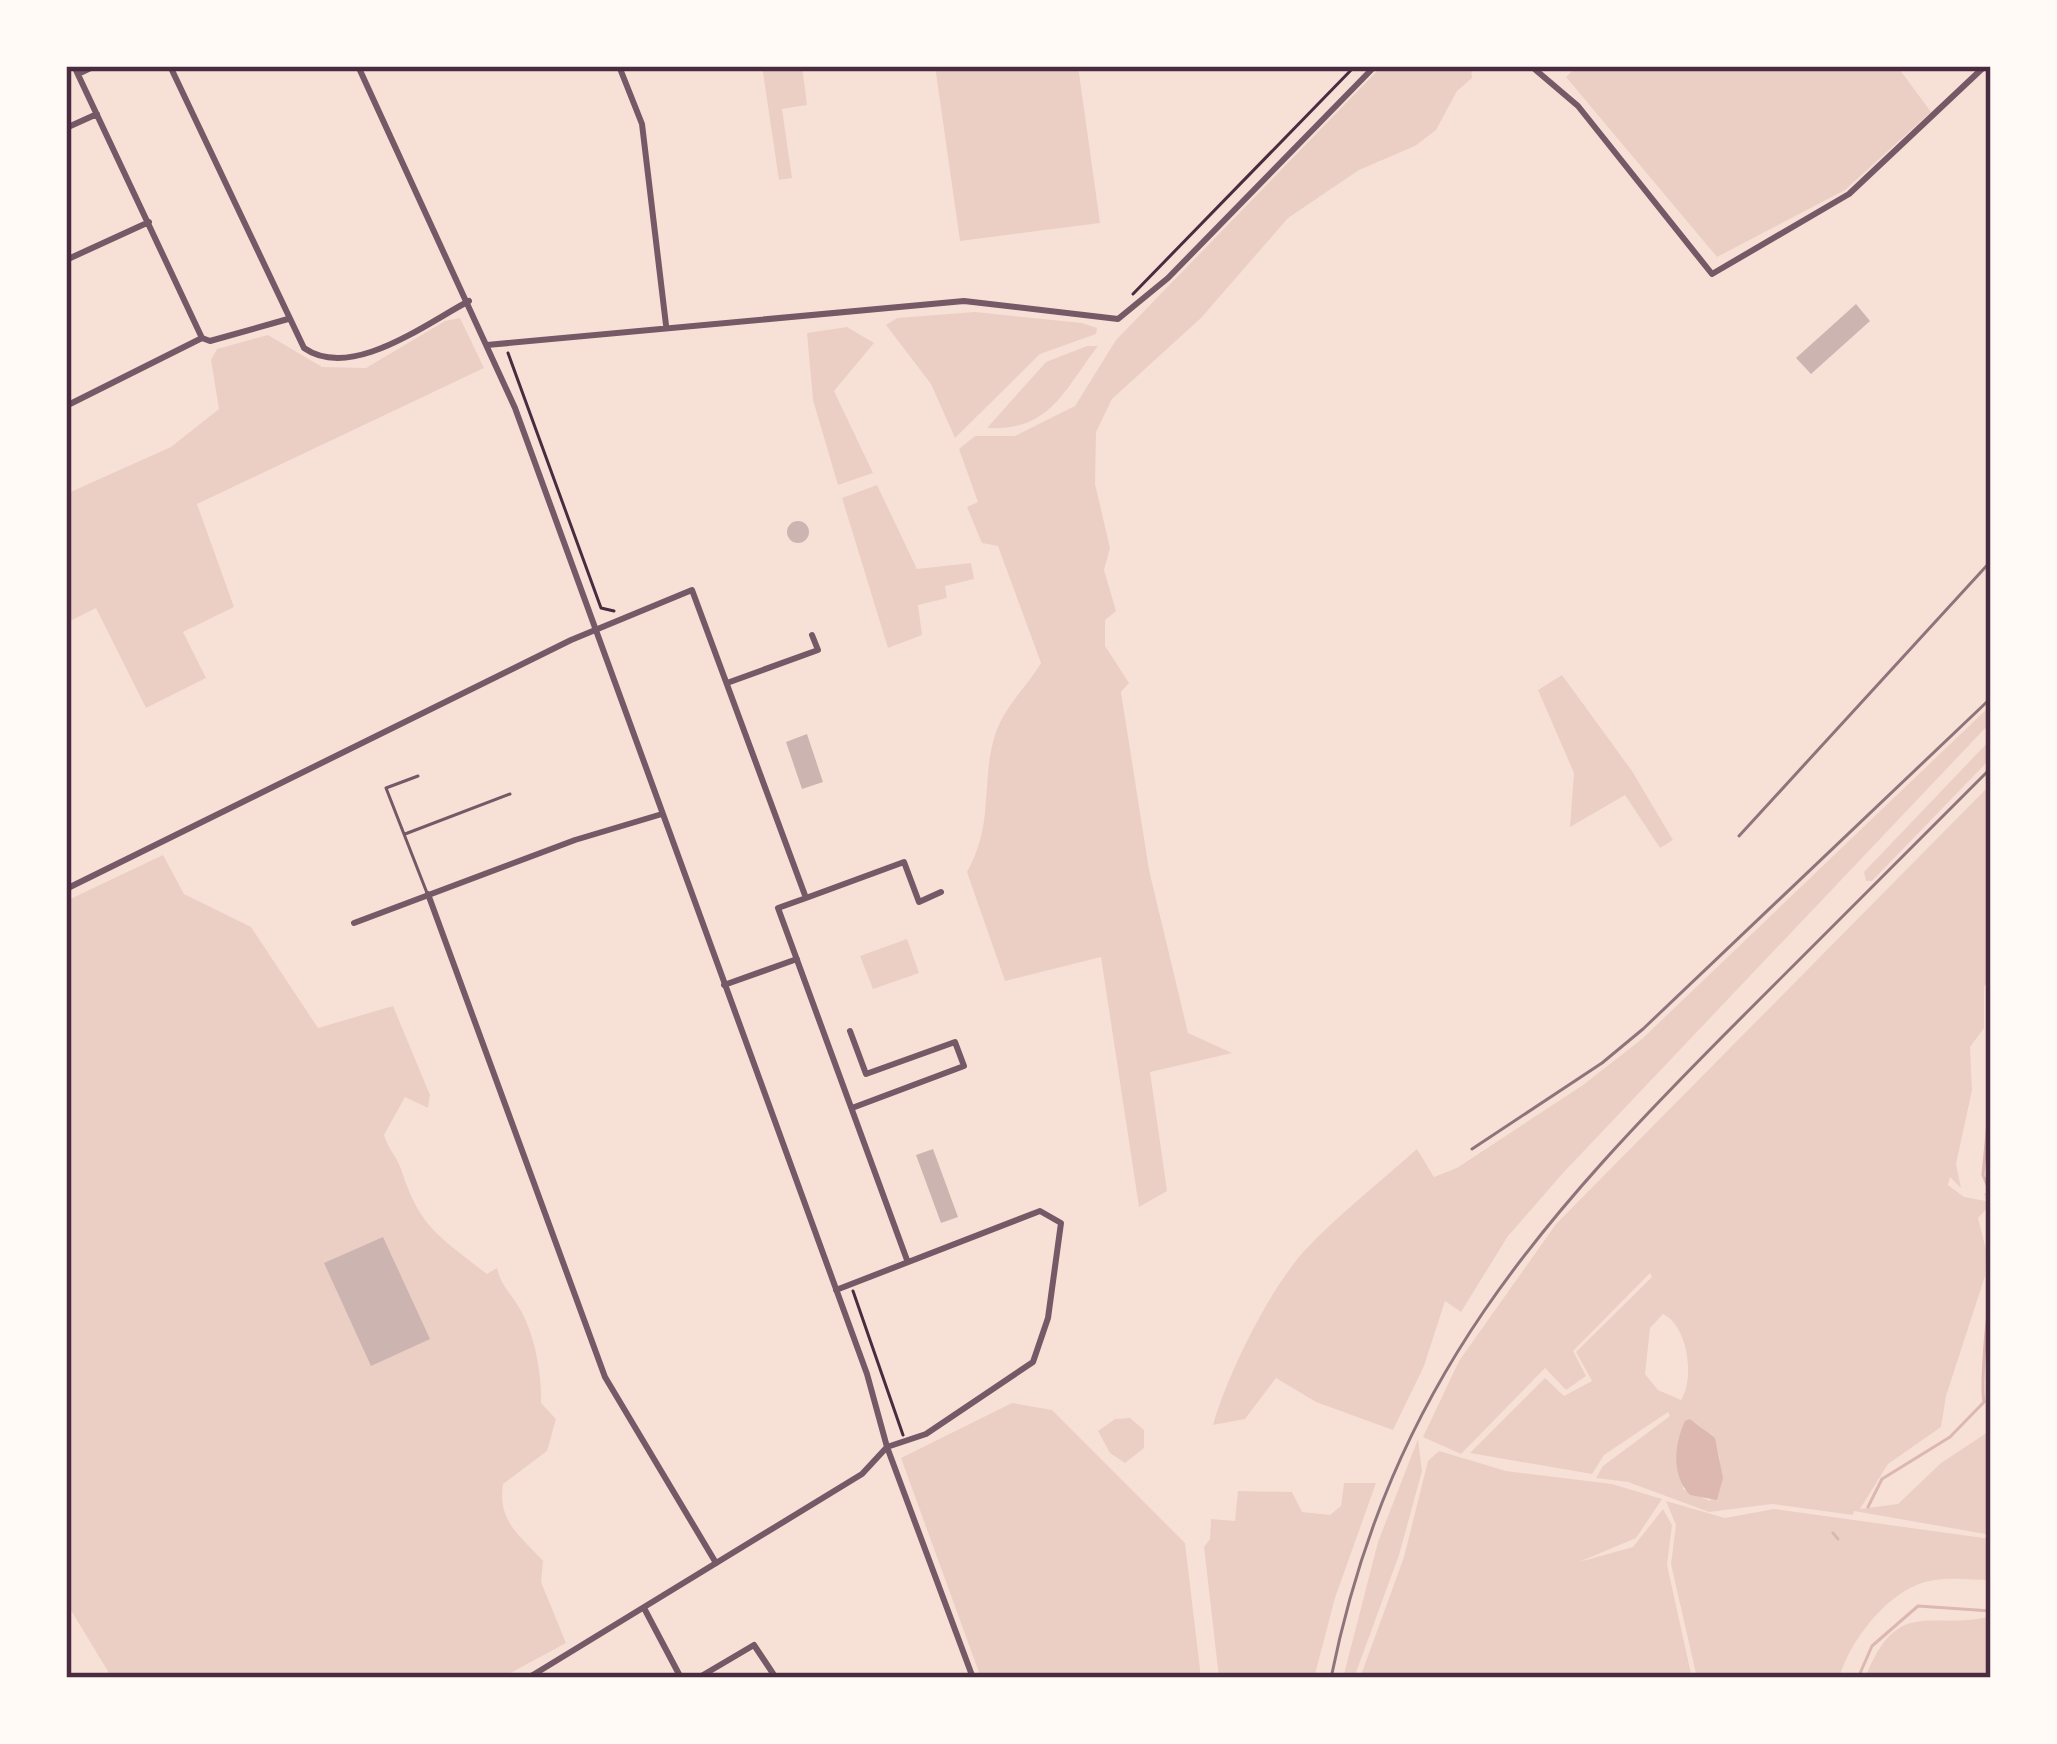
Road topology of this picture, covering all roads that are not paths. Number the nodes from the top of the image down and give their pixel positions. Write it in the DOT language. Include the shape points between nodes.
graph roads {
  1 [pos="95,66"];
  2 [pos="170,66"];
  3 [pos="358,66"];
  4 [pos="619,66"];
  5 [pos="1375,66"];
  6 [pos="1531,66"];
  7 [pos="1985,66"];
  8 [pos="76,70"];
  9 [pos="97,114"];
  10 [pos="66,128"];
  11 [pos="148,222"];
  12 [pos="66,260"];
  13 [pos="1132,296"];
  14 [pos="469,301"];
  15 [pos="1135,309"];
  16 [pos="289,320"];
  17 [pos="666,325"];
  18 [pos="202,338"];
  19 [pos="488,344"];
  20 [pos="66,406"];
  21 [pos="595,630"];
  22 [pos="812,635"];
  23 [pos="727,683"];
  24 [pos="418,776"];
  25 [pos="511,794"];
  26 [pos="662,814"];
  27 [pos="404,834"];
  28 [pos="66,889"];
  29 [pos="941,892"];
  30 [pos="428,895"];
  31 [pos="806,898"];
  32 [pos="354,923"];
  33 [pos="797,959"];
  34 [pos="724,985"];
  35 [pos="850,1031"];
  36 [pos="852,1108"];
  37 [pos="907,1260"];
  38 [pos="836,1290"];
  39 [pos="887,1447"];
  40 [pos="716,1563"];
  41 [pos="644,1608"];
  42 [pos="528,1678"];
  43 [pos="681,1678"];
  44 [pos="698,1678"];
  45 [pos="776,1678"];
  46 [pos="973,1678"];
  1 -- 8 [label="street"];
  2 -- 16 [label="street"];
  3 -- 14 [label="street"];
  4 -- 17 [label="street" via="642,124"];
  5 -- 15 [label="street"];
  6 -- 7 [label="street" via="1578,106 1712,274 1850,194"];
  8 -- 9 [label="street"];
  9 -- 10 [label="street"];
  9 -- 11 [label="street"];
  11 -- 12 [label="street"];
  11 -- 18 [label="street"];
  13 -- 15 [label="lane"];
  14 -- 16 [label="street" via="351,359 315,356"];
  14 -- 19 [label="street"];
  15 -- 17 [label="street" via="1104,319 964,302"];
  16 -- 18 [label="street"];
  17 -- 19 [label="street"];
  18 -- 20 [label="street"];
  19 -- 21 [label="street"];
  21 -- 23 [label="street" via="692,590"];
  21 -- 26 [label="street"];
  21 -- 28 [label="street"];
  22 -- 23 [label="street" via="818,650"];
  23 -- 31 [label="street"];
  24 -- 27 [label="lane" via="386,788"];
  25 -- 27 [label="lane"];
  26 -- 30 [label="street"];
  26 -- 34 [label="street"];
  27 -- 30 [label="lane"];
  29 -- 31 [label="street" via="919,902 904,862"];
  30 -- 32 [label="street"];
  30 -- 40 [label="street" via="605,1377"];
  31 -- 33 [label="street" via="778,908"];
  33 -- 34 [label="street"];
  33 -- 36 [label="street"];
  34 -- 38 [label="street"];
  35 -- 36 [label="street" via="866,1074 956,1042 964,1066"];
  36 -- 37 [label="street"];
  37 -- 38 [label="street"];
  37 -- 39 [label="street" via="1040,1211 1062,1228 1040,1350 1024,1370"];
  38 -- 39 [label="street"];
  39 -- 40 [label="street" via="862,1474"];
  39 -- 46 [label="street"];
  40 -- 41 [label="street"];
  41 -- 42 [label="street"];
  41 -- 43 [label="street"];
  44 -- 45 [label="street" via="754,1646"];
}
